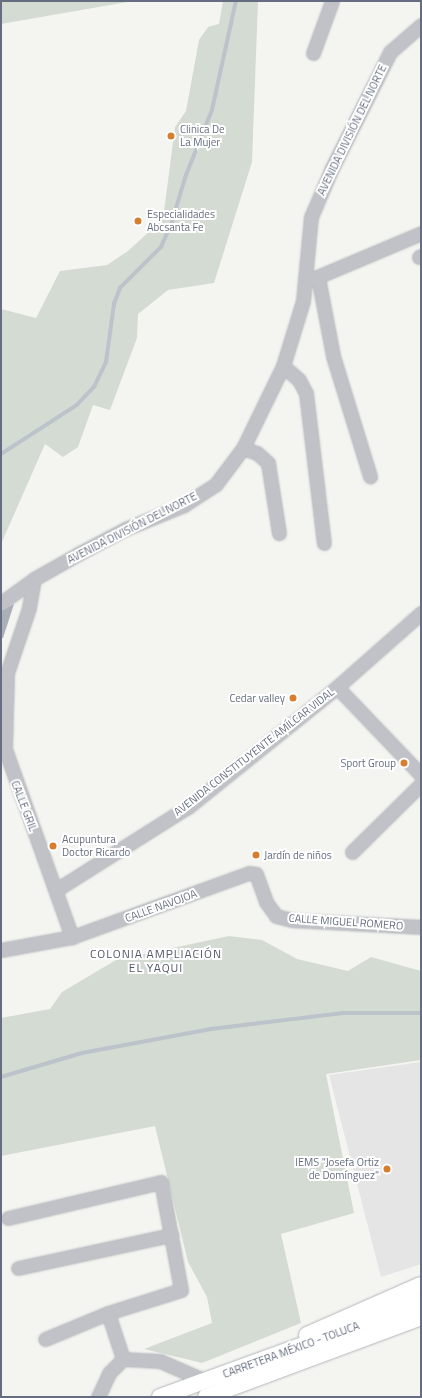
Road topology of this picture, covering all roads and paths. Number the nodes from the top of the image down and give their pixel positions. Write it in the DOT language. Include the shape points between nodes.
graph roads {
  1 [pos="332,1"];
  2 [pos="421,25"];
  3 [pos="313,52"];
  4 [pos="421,233"];
  5 [pos="318,277"];
  6 [pos="305,282"];
  7 [pos="283,366"];
  8 [pos="243,448"];
  9 [pos="370,476"];
  10 [pos="279,532"];
  11 [pos="324,543"];
  12 [pos="34,579"];
  13 [pos="1,602"];
  14 [pos="421,613"];
  15 [pos="337,687"];
  16 [pos="6,773"];
  17 [pos="421,775"];
  18 [pos="421,784"];
  19 [pos="352,852"];
  20 [pos="249,873"];
  21 [pos="56,890"];
  22 [pos="421,927"];
  23 [pos="72,937"];
  24 [pos="1,950"];
  25 [pos="8,1218"];
  26 [pos="171,1236"];
  27 [pos="18,1268"];
  28 [pos="415,1287"];
  29 [pos="421,1302"];
  30 [pos="108,1313"];
  31 [pos="421,1317"];
  32 [pos="45,1339"];
  33 [pos="289,1352"];
  34 [pos="123,1358"];
  35 [pos="206,1381"];
  36 [pos="98,1397"];
  37 [pos="160,1397"];
  38 [pos="206,1397"];
  1 -- 3 [label="street"];
  2 -- 6 [label="street, AVENIDA DIVISIÓN DEL NORTE" via="390,52 332,168 311,217"];
  4 -- 5 [label="street"];
  5 -- 6 [label="street"];
  5 -- 9 [label="street" via="333,356"];
  6 -- 7 [label="street, AVENIDA DIVISIÓN DEL NORTE" via="303,301"];
  7 -- 8 [label="street, AVENIDA DIVISIÓN DEL NORTE"];
  7 -- 11 [label="street" via="299,380 306,394"];
  8 -- 10 [label="street" via="257,453 268,463"];
  8 -- 12 [label="street, AVENIDA DIVISIÓN DEL NORTE" via="216,484 184,505 125,529"];
  12 -- 13 [label="street, AVENIDA DIVISIÓN DEL NORTE"];
  12 -- 16 [label="street, CALLE GRIL" via="29,608 7,673 3,732"];
  14 -- 15 [label="street, AVENIDA CONSTITUYENTE AMÍLCAR VIDAL"];
  15 -- 17 [label="street"];
  15 -- 21 [label="street, AVENIDA CONSTITUYENTE AMÍLCAR VIDAL" via="188,807"];
  16 -- 21 [label="street, CALLE GRIL"];
  18 -- 19 [label="street"];
  20 -- 22 [label="street, CALLE MIGUEL ROMERO" via="256,874 266,902 276,916 292,920"];
  20 -- 23 [label="street, CALLE NAVOJOA"];
  21 -- 23 [label="street, CALLE GRIL"];
  23 -- 24 [label="street, CALLE NAVOJOA"];
  25 -- 26 [label="street" via="161,1182"];
  26 -- 27 [label="street"];
  26 -- 30 [label="street" via="181,1290"];
  28 -- 33 [label="main road" via="309,1333"];
  29 -- 33 [label="main road, CARRETERA MÉXICO - TOLUCA"];
  30 -- 32 [label="street"];
  30 -- 34 [label="street"];
  31 -- 38 [label="main road, CARRETERA MÉXICO - TOLUCA"];
  33 -- 35 [label="main road, CARRETERA MÉXICO - TOLUCA"];
  34 -- 35 [label="street" via="160,1361"];
  34 -- 36 [label="street" via="109,1373"];
  35 -- 37 [label="main road, CARRETERA MÉXICO - TOLUCA"];
}
